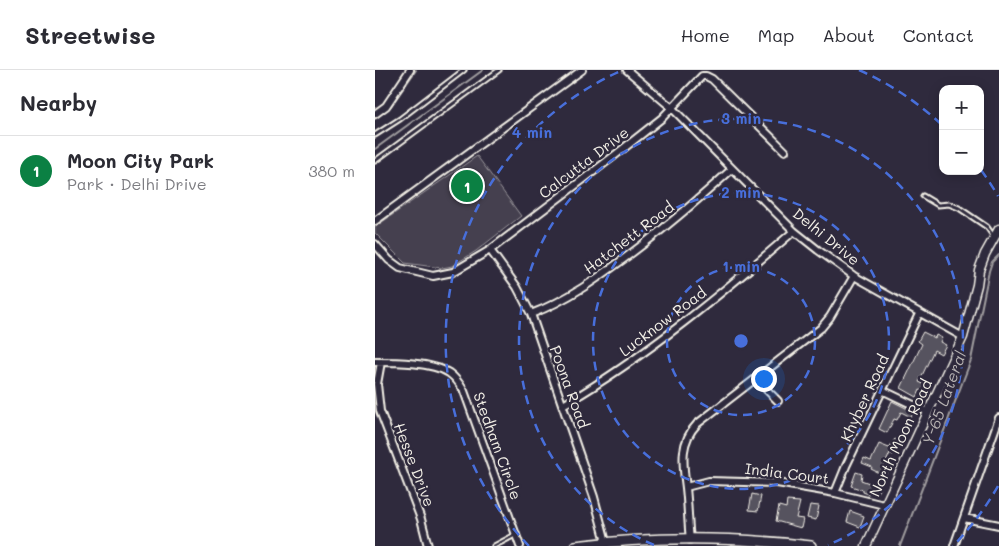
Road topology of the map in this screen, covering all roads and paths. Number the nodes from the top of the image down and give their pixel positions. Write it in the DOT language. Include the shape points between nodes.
graph roads {
  1 [pos="411,70"];
  2 [pos="464,70"];
  3 [pos="499,70"];
  4 [pos="582,70"];
  5 [pos="627,70"];
  6 [pos="672,108"];
  7 [pos="375,114"];
  8 [pos="375,135"];
  9 [pos="785,151"];
  10 [pos="375,162"];
  11 [pos="732,168"];
  12 [pos="923,196"];
  13 [pos="375,221"];
  14 [pos="999,229"];
  15 [pos="794,231"];
  16 [pos="995,237"];
  17 [pos="375,244"];
  18 [pos="490,250"];
  19 [pos="854,276"];
  20 [pos="531,314"];
  21 [pos="919,314"];
  22 [pos="963,337"];
  23 [pos="378,362"];
  24 [pos="756,379"];
  25 [pos="882,390"];
  26 [pos="778,401"];
  27 [pos="563,406"];
  28 [pos="928,412"];
  29 [pos="999,418"];
  30 [pos="990,448"];
  31 [pos="999,449"];
  32 [pos="686,487"];
  33 [pos="835,493"];
  34 [pos="884,505"];
  35 [pos="964,518"];
  36 [pos="999,525"];
  37 [pos="516,534"];
  38 [pos="690,540"];
  39 [pos="606,542"];
  40 [pos="428,546"];
  41 [pos="493,546"];
  42 [pos="520,546"];
  43 [pos="575,546"];
  44 [pos="811,546"];
  45 [pos="866,546"];
  46 [pos="954,546"];
  1 -- 7 [label="street" via="386,106"];
  2 -- 8 [label="lane"];
  3 -- 10 [label="lane"];
  4 -- 13 [label="street"];
  5 -- 6 [label="street, Delhi Drive"];
  6 -- 9 [label="street, Calcutta Drive" via="700,77 709,76"];
  6 -- 11 [label="street, Delhi Drive"];
  6 -- 18 [label="street, Calcutta Drive" via="615,156"];
  11 -- 15 [label="street, Delhi Drive"];
  11 -- 20 [label="street, Hatchett Road" via="664,229 598,278 563,301"];
  12 -- 16 [label="lane" via="938,205 949,204 959,208 987,227"];
  14 -- 16 [label="street, North Moon Road"];
  15 -- 19 [label="street, Delhi Drive"];
  15 -- 27 [label="street, Lucknow Road" via="719,296 617,372"];
  16 -- 22 [label="street, North Moon Road" via="979,270"];
  17 -- 18 [label="street, Calcutta Drive" via="400,268 433,276 453,272"];
  18 -- 20 [label="street, Poona Road" via="517,287"];
  19 -- 21 [label="street, Delhi Drive"];
  19 -- 24 [label="street" via="821,328"];
  20 -- 27 [label="street, Poona Road"];
  21 -- 22 [label="street, Delhi Drive"];
  21 -- 25 [label="street, Khyber Road"];
  22 -- 28 [label="street, North Moon Road"];
  23 -- 37 [label="street, Stedham Circle" via="435,367 449,373 460,384"];
  23 -- 40 [label="street, Hesse Drive" via="380,410"];
  24 -- 26 [label="street"];
  24 -- 32 [label="street" via="697,424 688,436 683,450"];
  25 -- 28 [label="street"];
  25 -- 33 [label="street, Khyber Road"];
  27 -- 39 [label="street, Poona Road"];
  28 -- 34 [label="street, North Moon Road"];
  29 -- 30 [label="street"];
  30 -- 31 [label="street"];
  30 -- 35 [label="street"];
  32 -- 33 [label="street, India Court" via="709,481 750,481"];
  32 -- 38 [label="street"];
  33 -- 34 [label="street, India Court"];
  34 -- 45 [label="street, North Moon Road"];
  35 -- 36 [label="street"];
  35 -- 46 [label="street"];
  37 -- 41 [label="lane"];
  37 -- 42 [label="street, Stedham Circle"];
  38 -- 39 [label="main road"];
  38 -- 44 [label="main road"];
  39 -- 43 [label="main road"];
}
